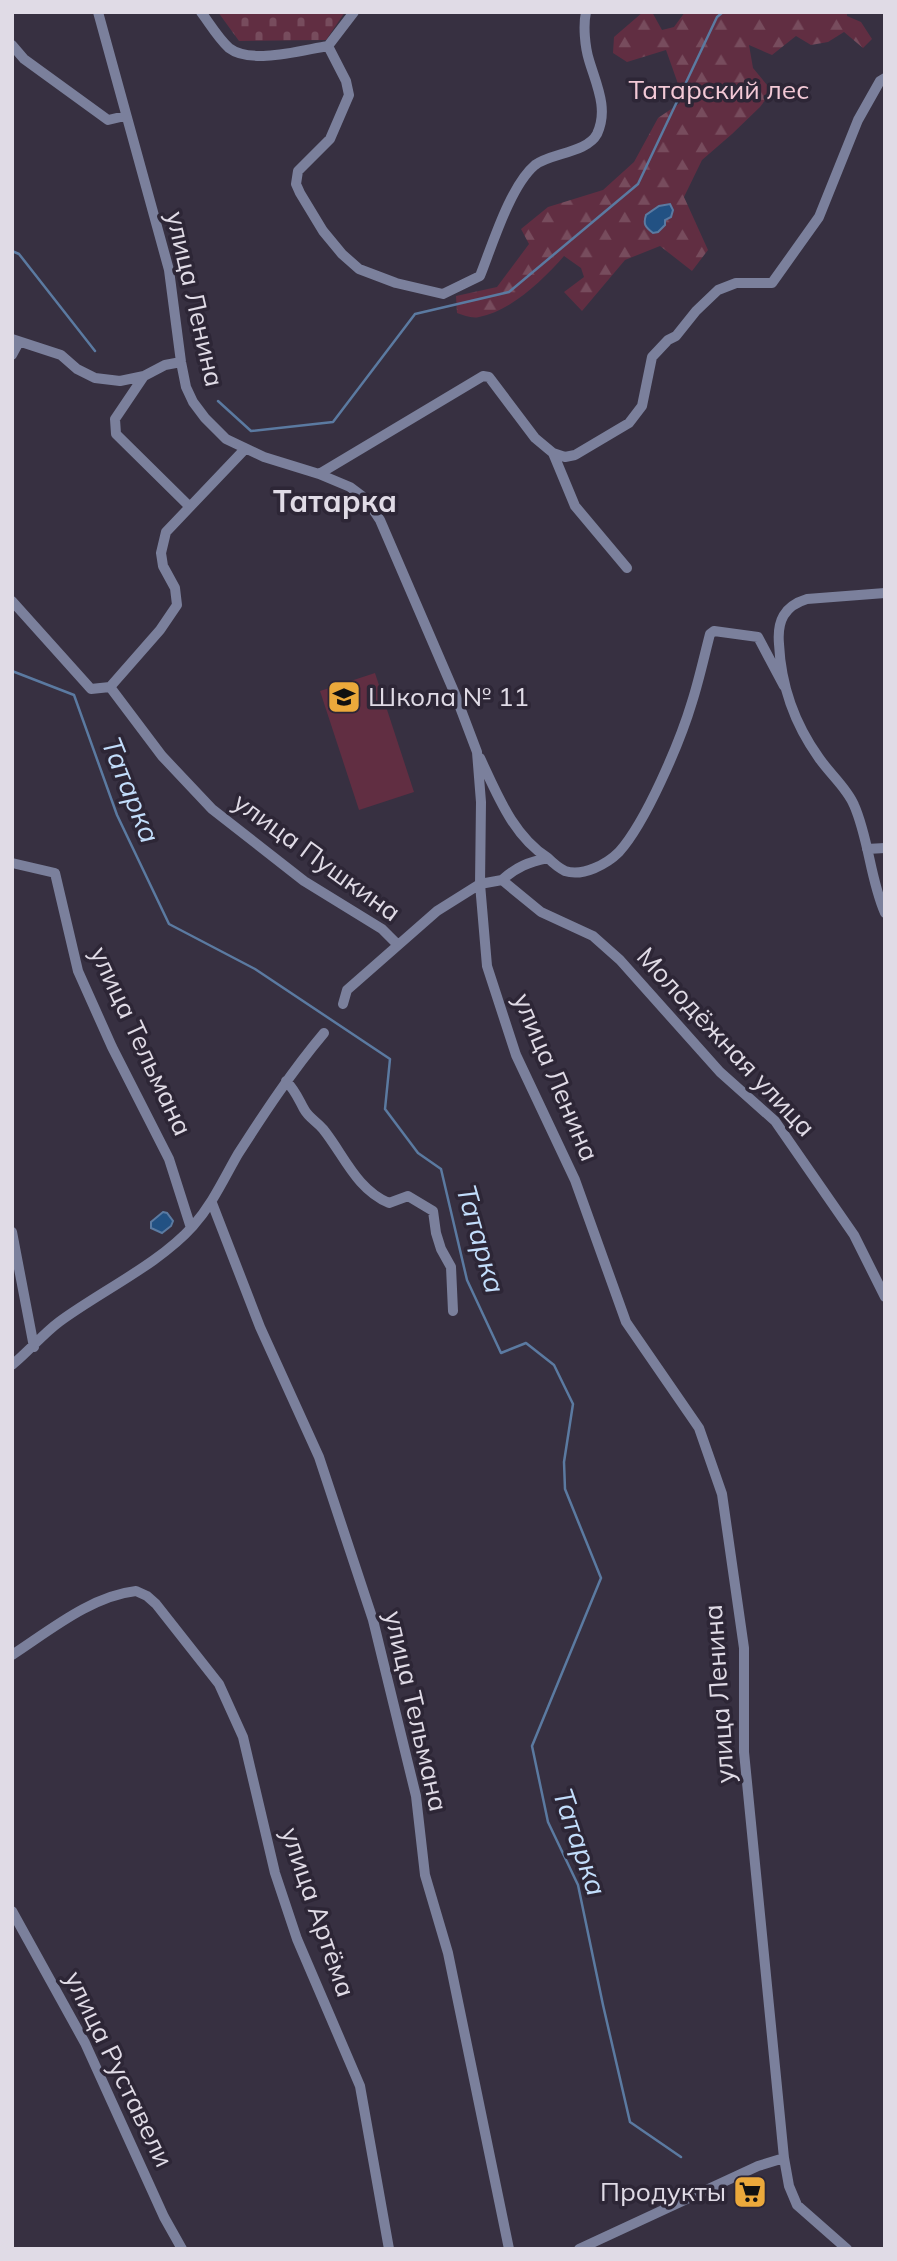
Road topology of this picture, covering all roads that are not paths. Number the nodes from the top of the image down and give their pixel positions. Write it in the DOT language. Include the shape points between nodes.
graph roads {
  1 [pos="98,12"];
  2 [pos="201,12"];
  3 [pos="354,12"];
  4 [pos="586,12"];
  5 [pos="12,45"];
  6 [pos="328,46"];
  7 [pos="885,78"];
  8 [pos="125,116"];
  9 [pos="16,340"];
  10 [pos="12,355"];
  11 [pos="181,362"];
  12 [pos="144,376"];
  13 [pos="245,449"];
  14 [pos="553,453"];
  15 [pos="319,474"];
  16 [pos="189,506"];
  17 [pos="627,568"];
  18 [pos="885,593"];
  19 [pos="12,601"];
  20 [pos="784,686"];
  21 [pos="110,687"];
  22 [pos="477,752"];
  23 [pos="885,848"];
  24 [pos="867,849"];
  25 [pos="548,858"];
  26 [pos="12,863"];
  27 [pos="502,880"];
  28 [pos="480,884"];
  29 [pos="885,913"];
  30 [pos="397,944"];
  31 [pos="342,1004"];
  32 [pos="324,1033"];
  33 [pos="286,1081"];
  34 [pos="212,1203"];
  35 [pos="191,1228"];
  36 [pos="12,1232"];
  37 [pos="885,1297"];
  38 [pos="453,1311"];
  39 [pos="34,1347"];
  40 [pos="12,1365"];
  41 [pos="12,1655"];
  42 [pos="12,1911"];
  43 [pos="784,2158"];
  44 [pos="181,2249"];
  45 [pos="389,2249"];
  46 [pos="509,2249"];
  47 [pos="579,2249"];
  48 [pos="847,2249"];
  1 -- 8 [label="street, улица Ленина"];
  2 -- 6 [label="street" via="230,49 244,55"];
  3 -- 6 [label="street"];
  4 -- 6 [label="street" via="588,58 602,108 597,133 591,141 536,164 504,215 481,276 443,294 396,284 359,269 323,231 300,193 298,171 330,139 349,95"];
  5 -- 8 [label="street" via="24,59 108,120"];
  7 -- 14 [label="street" via="858,120 820,217 772,283 736,283 718,290 652,357 642,406 629,423 575,455"];
  8 -- 11 [label="street, улица Ленина" via="169,270"];
  9 -- 10 [label="street"];
  9 -- 12 [label="street" via="61,355 95,379 120,381"];
  11 -- 12 [label="street"];
  11 -- 13 [label="street, улица Ленина" via="186,387 205,418 226,439"];
  12 -- 16 [label="street" via="115,419 116,434"];
  13 -- 15 [label="street, улица Ленина"];
  13 -- 16 [label="street"];
  14 -- 15 [label="street" via="484,376"];
  14 -- 17 [label="street" via="575,506"];
  15 -- 22 [label="street, улица Ленина" via="366,499 380,520"];
  16 -- 21 [label="street" via="161,544 163,566 175,588 177,605"];
  18 -- 20 [label="street" via="807,599 789,607 778,636"];
  19 -- 21 [label="street" via="91,689"];
  20 -- 24 [label="street" via="793,715 853,802"];
  20 -- 25 [label="street" via="758,637 714,631 676,744 629,838 618,853 590,870 566,871"];
  21 -- 30 [label="street, улица Пушкина" via="162,756 212,809 304,881 382,929"];
  22 -- 25 [label="street" via="518,830"];
  22 -- 28 [label="street, улица Ленина"];
  23 -- 24 [label="street"];
  24 -- 29 [label="street"];
  25 -- 27 [label="street" via="524,864"];
  26 -- 35 [label="street, улица Тельмана" via="55,873 78,971 169,1158"];
  27 -- 28 [label="street"];
  27 -- 37 [label="street, Молодёжная улица" via="541,912 593,936 720,1072 775,1121 854,1235"];
  28 -- 30 [label="street"];
  28 -- 43 [label="street, улица Ленина" via="487,966 516,1055 575,1180 626,1322 699,1428 722,1494 744,1648 744,1752"];
  30 -- 31 [label="street" via="347,990"];
  32 -- 33 [label="street"];
  33 -- 34 [label="street"];
  33 -- 38 [label="street" via="358,1180 379,1199 389,1203 408,1196 433,1211 441,1249 452,1267"];
  34 -- 35 [label="street"];
  34 -- 46 [label="street, улица Тельмана" via="260,1327 319,1457 373,1620 416,1796 425,1875 448,1953"];
  35 -- 39 [label="street" via="57,1324"];
  36 -- 39 [label="street"];
  39 -- 40 [label="street"];
  41 -- 45 [label="street, улица Артёма" via="69,1618 136,1591 156,1604 219,1684 243,1737 275,1873 297,1938 360,2086"];
  42 -- 44 [label="street, улица Руставели" via="85,2043"];
  43 -- 47 [label="street"];
  43 -- 48 [label="street, улица Ленина" via="796,2205"];
}
